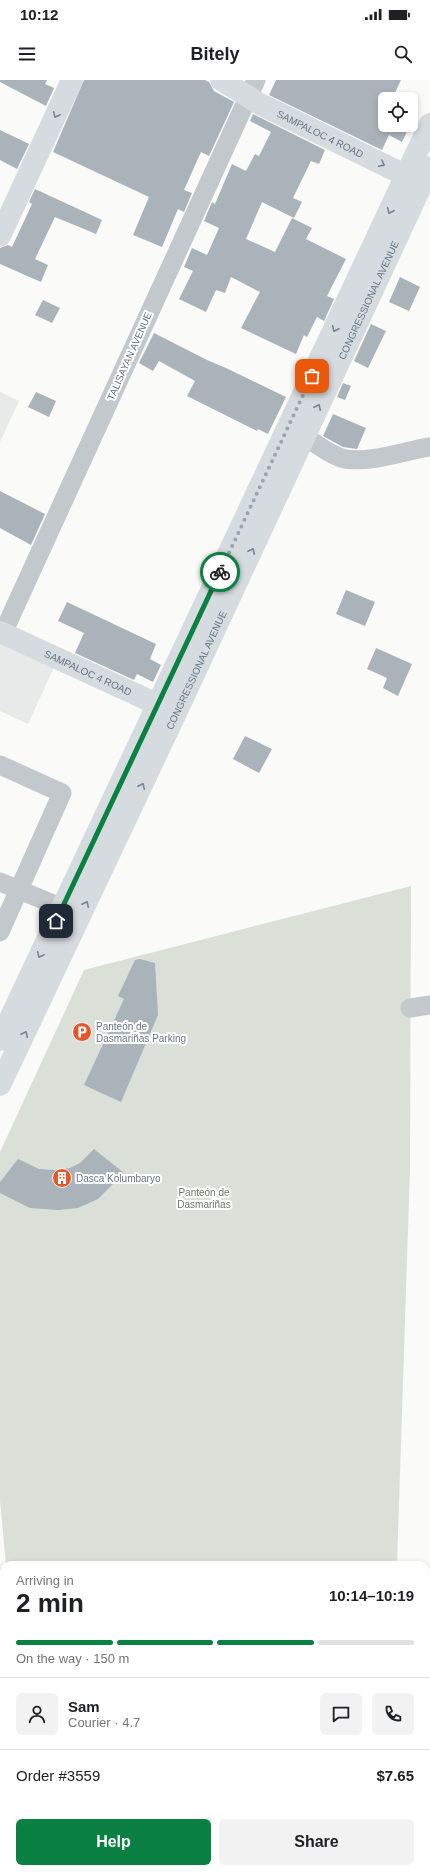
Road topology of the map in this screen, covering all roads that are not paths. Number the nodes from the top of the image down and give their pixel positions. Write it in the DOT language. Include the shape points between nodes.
graph roads {
  1 [pos="72,80"];
  2 [pos="221,80"];
  3 [pos="252,88"];
  4 [pos="430,124"];
  5 [pos="420,175"];
  6 [pos="0,236"];
  7 [pos="305,437"];
  8 [pos="430,447"];
  9 [pos="1,632"];
  10 [pos="167,709"];
  11 [pos="0,765"];
  12 [pos="0,882"];
  13 [pos="19,890"];
  14 [pos="63,908"];
  15 [pos="0,932"];
  16 [pos="430,1005"];
  17 [pos="410,1008"];
  18 [pos="0,1040"];
  19 [pos="0,1085"];
  1 -- 6 [label="main road, one-way"];
  2 -- 3 [label="main road, SAMPALOC 4 ROAD"];
  3 -- 5 [label="main road, SAMPALOC 4 ROAD, one-way" via="260,104"];
  3 -- 9 [label="street, TALISAYAN AVENUE"];
  4 -- 5 [label="main road, CONGRESSIONAL AVENUE"];
  7 -- 5 [label="main road, CONGRESSIONAL AVENUE, one-way"];
  5 -- 10 [label="main road, CONGRESSIONAL AVENUE, one-way"];
  7 -- 8 [label="street" via="345,459 370,459"];
  10 -- 7 [label="main road, CONGRESSIONAL AVENUE, one-way"];
  9 -- 10 [label="main road, SAMPALOC 4 ROAD"];
  10 -- 14 [label="main road, CONGRESSIONAL AVENUE"];
  19 -- 10 [label="main road, CONGRESSIONAL AVENUE, one-way"];
  11 -- 13 [label="street" via="62,793"];
  12 -- 13 [label="street"];
  13 -- 14 [label="street"];
  13 -- 15 [label="street"];
  14 -- 18 [label="main road, CONGRESSIONAL AVENUE, one-way"];
  16 -- 17 [label="street"];
}
